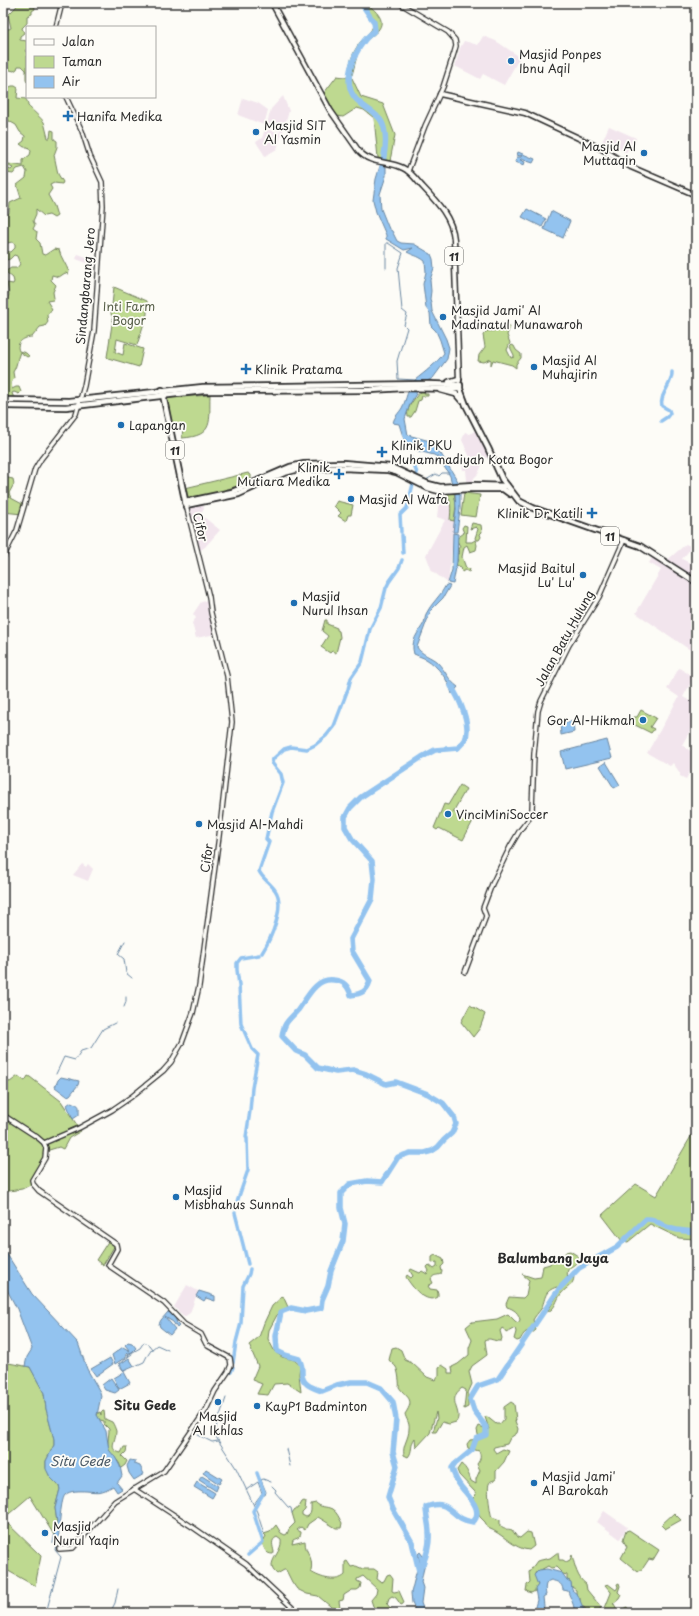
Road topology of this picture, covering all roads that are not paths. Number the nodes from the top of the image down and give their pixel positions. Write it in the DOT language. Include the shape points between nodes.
graph roads {
  1 [pos="62,3"];
  2 [pos="272,3"];
  3 [pos="399,3"];
  4 [pos="56,26"];
  5 [pos="440,94"];
  6 [pos="66,98"];
  7 [pos="408,171"];
  8 [pos="696,195"];
  9 [pos="459,379"];
  10 [pos="429,385"];
  11 [pos="460,387"];
  12 [pos="438,388"];
  13 [pos="162,393"];
  14 [pos="3,400"];
  15 [pos="80,400"];
  16 [pos="466,405"];
  17 [pos="3,406"];
  18 [pos="79,406"];
  19 [pos="502,478"];
  20 [pos="495,486"];
  21 [pos="507,486"];
  22 [pos="462,488"];
  23 [pos="519,501"];
  24 [pos="185,504"];
  25 [pos="624,540"];
  26 [pos="3,558"];
  27 [pos="696,582"];
  28 [pos="465,972"];
  29 [pos="3,1115"];
  30 [pos="44,1143"];
  31 [pos="134,1490"];
  32 [pos="60,1549"];
  33 [pos="298,1613"];
  1 -- 4 [label="street"];
  2 -- 7 [label="main road, 11" via="334,117 361,154 377,162"];
  3 -- 5 [label="street" via="448,32 455,40 456,46"];
  5 -- 7 [label="street"];
  5 -- 8 [label="main road" via="525,113 602,149 631,167"];
  6 -- 15 [label="street, Sindangbarang Jero" via="103,185 94,331"];
  7 -- 9 [label="main road, 11" via="438,204 452,228"];
  9 -- 10 [label="highway"];
  9 -- 11 [label="main road, 11"];
  10 -- 11 [label="highway"];
  10 -- 12 [label="highway"];
  10 -- 13 [label="highway" via="371,390"];
  11 -- 12 [label="highway"];
  11 -- 16 [label="highway, 11"];
  12 -- 16 [label="highway" via="456,394"];
  13 -- 15 [label="highway"];
  13 -- 18 [label="highway"];
  13 -- 24 [label="highway, 11"];
  14 -- 15 [label="highway"];
  15 -- 18 [label="street, Sindangbarang Jero"];
  16 -- 19 [label="highway, 11"];
  17 -- 18 [label="highway"];
  18 -- 26 [label="street, Sindangbarang Jero" via="73,420 35,469 17,530"];
  19 -- 20 [label="highway" via="500,484"];
  19 -- 21 [label="highway, 11"];
  20 -- 21 [label="highway, 11"];
  20 -- 22 [label="highway, 11"];
  21 -- 23 [label="highway, 11"];
  22 -- 23 [label="highway, 11" via="504,490"];
  22 -- 24 [label="highway, 11" via="434,486 380,467 299,469 284,473 239,494"];
  23 -- 25 [label="highway, 11"];
  24 -- 30 [label="street, Cifor" via="227,676 232,722 194,1013 182,1043 163,1071 112,1110"];
  25 -- 27 [label="highway, 11" via="652,552"];
  25 -- 28 [label="street, Jalan Batu Hulung" via="599,597 569,645 541,701 534,754 532,814 510,846 492,884 483,908 486,916"];
  29 -- 30 [label="street"];
  30 -- 31 [label="street" via="47,1153 32,1180 39,1191 116,1244 108,1265 164,1303 184,1324 201,1334 206,1344 230,1358 228,1372 181,1448 164,1471"];
  31 -- 32 [label="street" via="109,1506 73,1548"];
  31 -- 33 [label="street" via="246,1564"];
}
